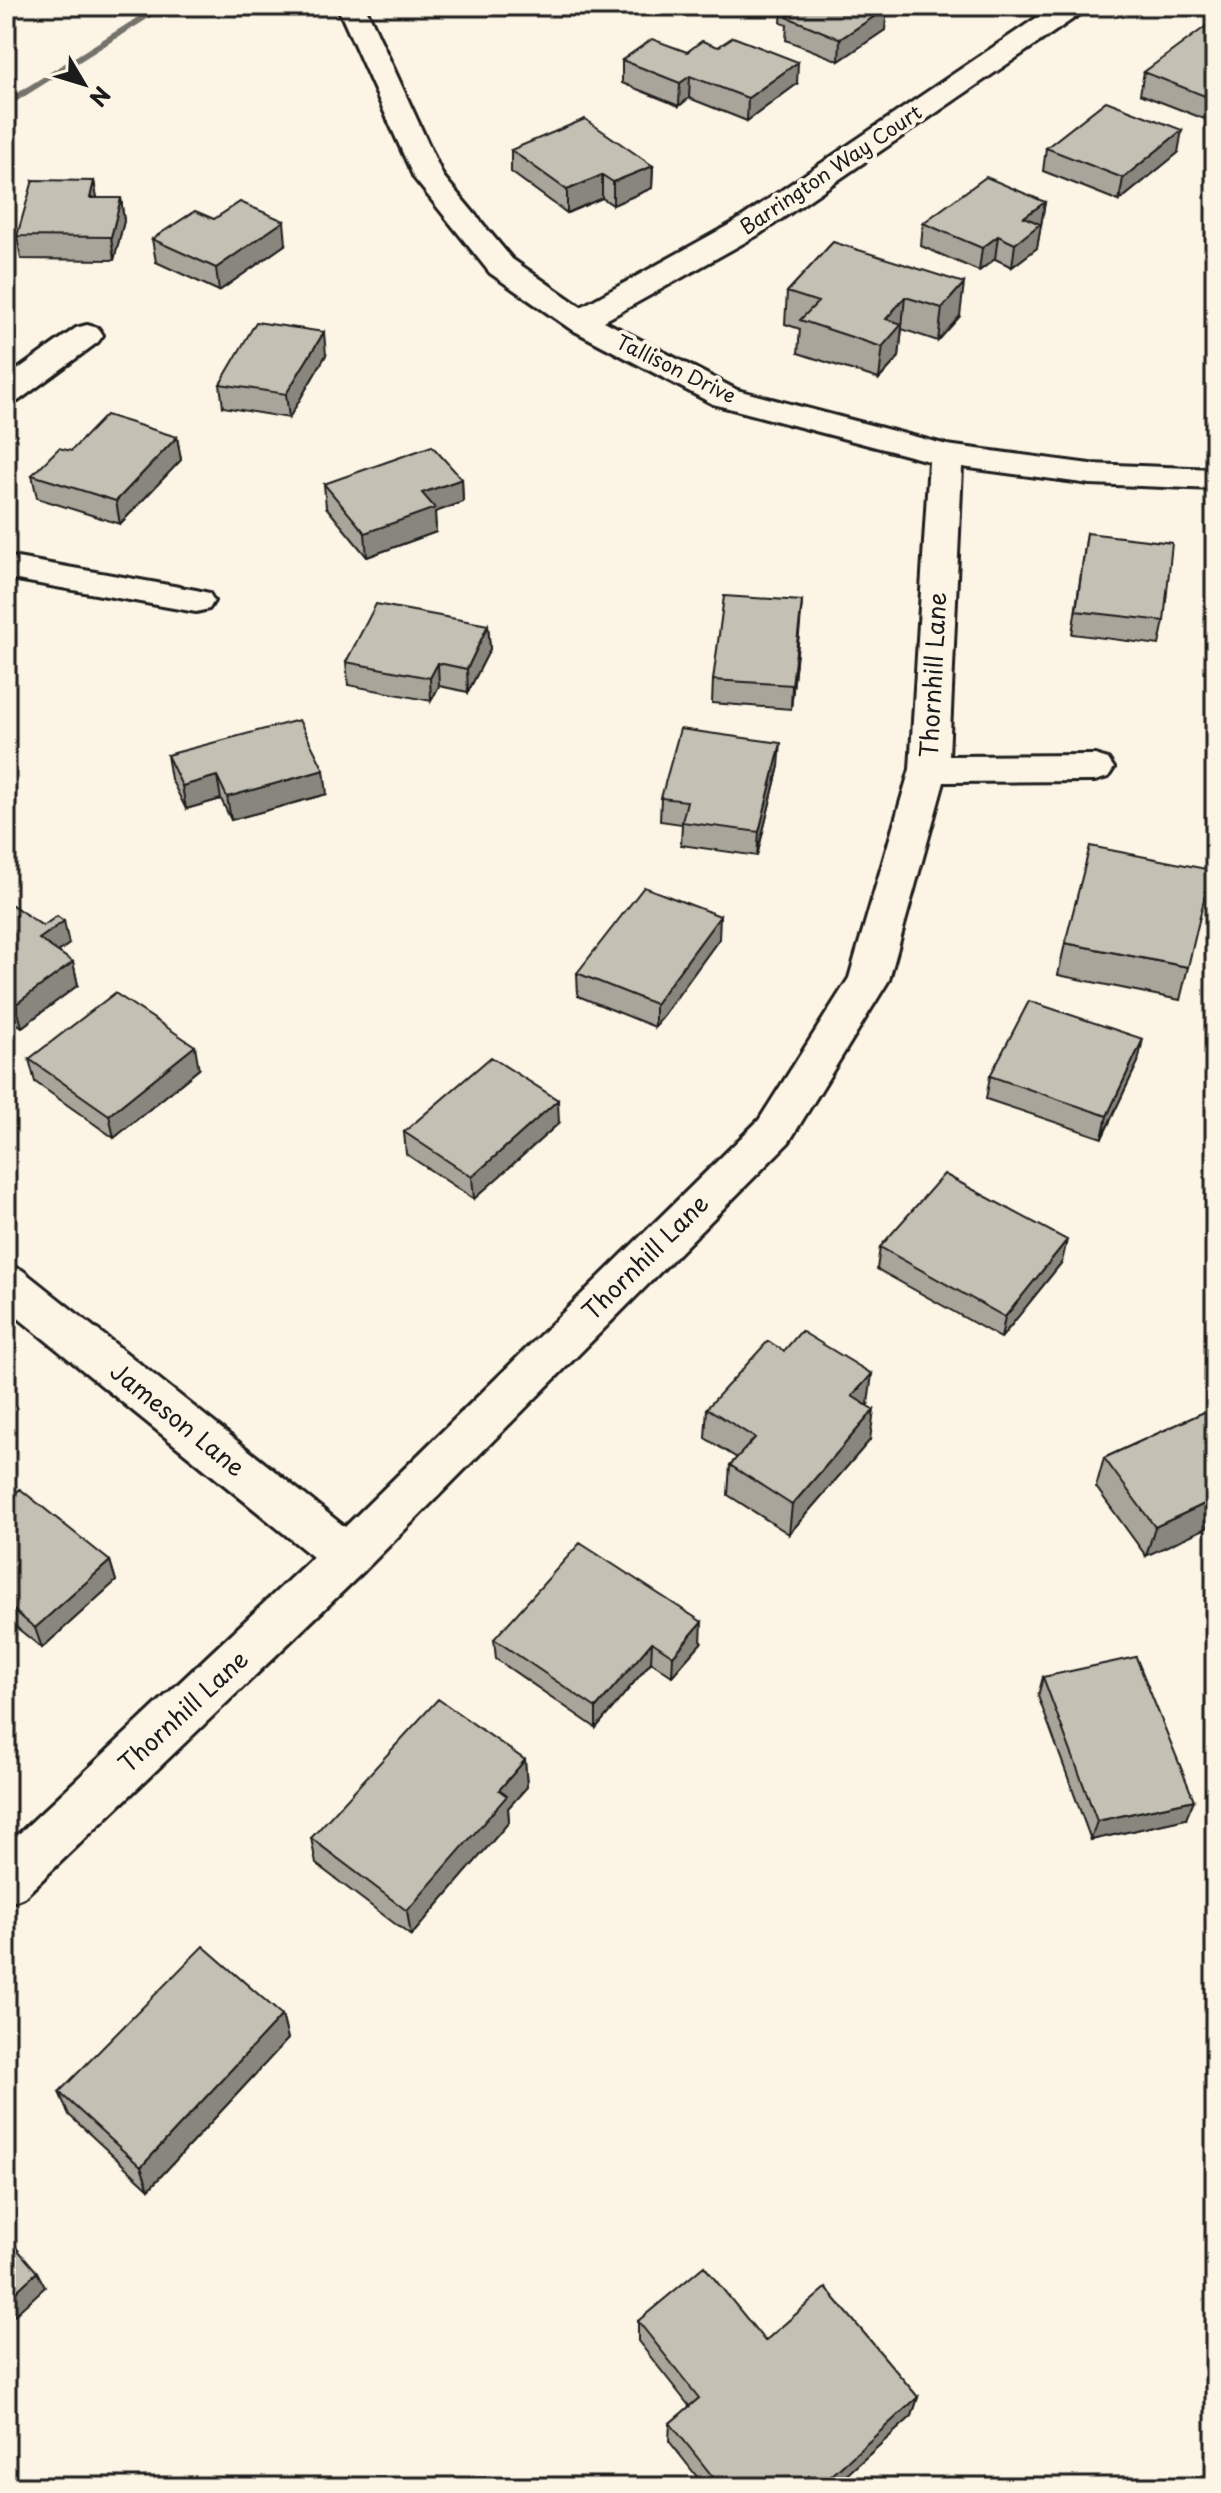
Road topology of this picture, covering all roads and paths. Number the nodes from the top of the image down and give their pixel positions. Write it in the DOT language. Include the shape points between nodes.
graph roads {
  1 [pos="351,6"];
  2 [pos="1073,6"];
  3 [pos="580,321"];
  4 [pos="87,335"];
  5 [pos="6,394"];
  6 [pos="946,455"];
  7 [pos="1215,479"];
  8 [pos="6,567"];
  9 [pos="196,601"];
  10 [pos="1095,768"];
  11 [pos="929,769"];
  12 [pos="6,1283"];
  13 [pos="347,1556"];
  14 [pos="6,1880"];
  1 -- 3 [label="street, Tallison Drive" via="429,178 501,266"];
  2 -- 3 [label="street, Barrington Way Court" via="747,228"];
  3 -- 6 [label="street, Tallison Drive" via="725,397"];
  4 -- 5 [label="street"];
  6 -- 7 [label="street, Tallison Drive" via="1090,474"];
  6 -- 11 [label="street, Thornhill Lane"];
  8 -- 9 [label="street"];
  10 -- 11 [label="street"];
  11 -- 13 [label="street, Thornhill Lane" via="869,980 774,1131"];
  12 -- 13 [label="street, Jameson Lane"];
  13 -- 14 [label="street, Thornhill Lane"];
}
